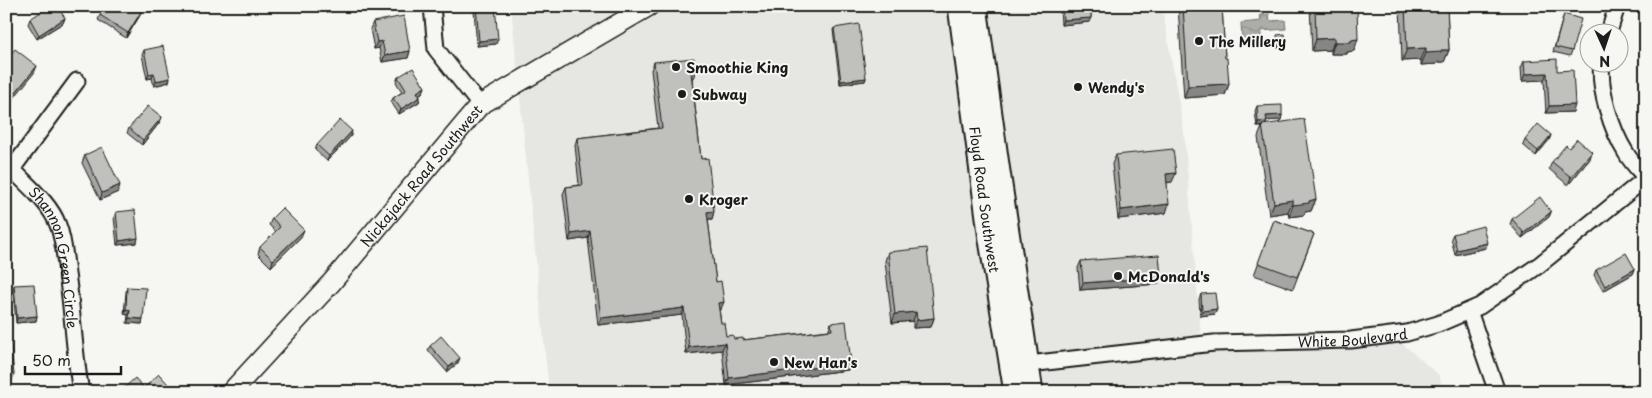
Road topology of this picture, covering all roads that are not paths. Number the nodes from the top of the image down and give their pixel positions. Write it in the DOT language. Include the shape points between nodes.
graph roads {
  1 [pos="432,6"];
  2 [pos="649,6"];
  3 [pos="959,6"];
  4 [pos="976,6"];
  5 [pos="1617,6"];
  6 [pos="1612,22"];
  7 [pos="1602,72"];
  8 [pos="77,81"];
  9 [pos="480,105"];
  10 [pos="9,169"];
  11 [pos="1646,178"];
  12 [pos="1468,311"];
  13 [pos="1019,365"];
  14 [pos="81,392"];
  15 [pos="231,392"];
  16 [pos="1015,392"];
  17 [pos="1032,392"];
  18 [pos="1497,392"];
  1 -- 9 [label="street" via="436,49"];
  2 -- 9 [label="street, Nickajack Road Southwest"];
  3 -- 13 [label="main road, Floyd Road Southwest" via="990,240"];
  4 -- 13 [label="main road, Floyd Road Southwest"];
  5 -- 6 [label="street"];
  7 -- 11 [label="street, White Boulevard" via="1603,90 1614,129 1626,153"];
  8 -- 10 [label="street"];
  9 -- 15 [label="street, Nickajack Road Southwest" via="332,282"];
  10 -- 14 [label="street, Shannon Green Circle" via="47,206 58,224 64,249"];
  11 -- 12 [label="street, White Boulevard" via="1539,265"];
  12 -- 13 [label="street, White Boulevard" via="1407,333 1352,340 1214,343"];
  12 -- 18 [label="street"];
  13 -- 16 [label="main road, Floyd Road Southwest"];
  13 -- 17 [label="main road, Floyd Road Southwest"];
}
